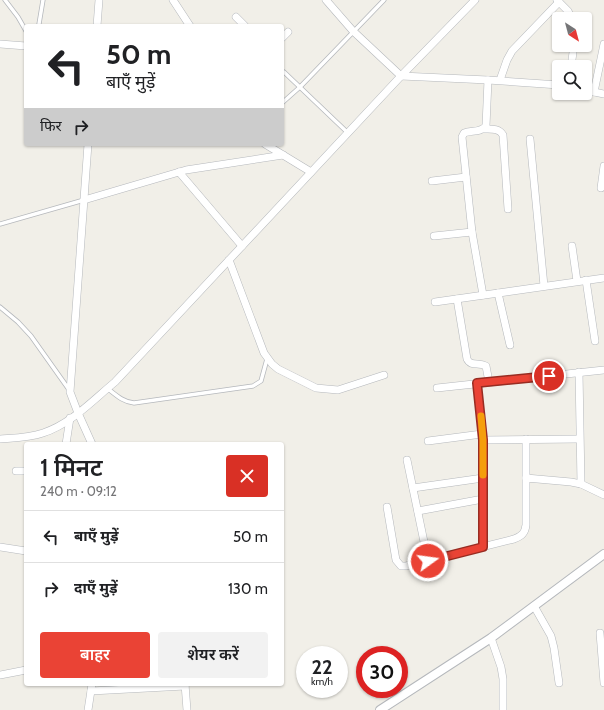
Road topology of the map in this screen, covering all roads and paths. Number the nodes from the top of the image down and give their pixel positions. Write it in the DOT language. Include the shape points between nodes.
graph roads {
  1 [pos="5,0"];
  2 [pos="43,0"];
  3 [pos="99,0"];
  4 [pos="173,0"];
  5 [pos="326,0"];
  6 [pos="384,0"];
  7 [pos="475,0"];
  8 [pos="558,1"];
  9 [pos="568,12"];
  10 [pos="236,17"];
  11 [pos="39,24"];
  12 [pos="97,24"];
  13 [pos="189,24"];
  14 [pos="243,24"];
  15 [pos="24,27"];
  16 [pos="353,31"];
  17 [pos="0,44"];
  18 [pos="604,44"];
  19 [pos="24,46"];
  20 [pos="284,72"];
  21 [pos="401,76"];
  22 [pos="488,80"];
  23 [pos="500,80"];
  24 [pos="552,84"];
  25 [pos="300,87"];
  26 [pos="594,92"];
  27 [pos="604,94"];
  28 [pos="284,101"];
  29 [pos="484,129"];
  30 [pos="348,132"];
  31 [pos="530,139"];
  32 [pos="88,146"];
  33 [pos="268,146"];
  34 [pos="283,155"];
  35 [pos="604,166"];
  36 [pos="179,172"];
  37 [pos="311,172"];
  38 [pos="466,177"];
  39 [pos="432,181"];
  40 [pos="602,188"];
  41 [pos="84,200"];
  42 [pos="508,209"];
  43 [pos="0,224"];
  44 [pos="472,232"];
  45 [pos="434,236"];
  46 [pos="242,246"];
  47 [pos="572,246"];
  48 [pos="229,260"];
  49 [pos="604,278"];
  50 [pos="586,280"];
  51 [pos="577,281"];
  52 [pos="544,286"];
  53 [pos="498,293"];
  54 [pos="483,295"];
  55 [pos="457,299"];
  56 [pos="435,302"];
  57 [pos="0,307"];
  58 [pos="596,341"];
  59 [pos="510,345"];
  60 [pos="267,359"];
  61 [pos="604,370"];
  62 [pos="579,372"];
  63 [pos="384,375"];
  64 [pos="489,382"];
  65 [pos="477,383"];
  66 [pos="107,388"];
  67 [pos="437,388"];
  68 [pos="70,392"];
  69 [pos="78,413"];
  70 [pos="70,418"];
  71 [pos="482,437"];
  72 [pos="0,439"];
  73 [pos="526,439"];
  74 [pos="579,439"];
  75 [pos="428,441"];
  76 [pos="66,442"];
  77 [pos="91,442"];
  78 [pos="407,460"];
  79 [pos="24,470"];
  80 [pos="16,471"];
  81 [pos="483,478"];
  82 [pos="526,478"];
  83 [pos="580,484"];
  84 [pos="413,488"];
  85 [pos="604,495"];
  86 [pos="483,499"];
  87 [pos="387,507"];
  88 [pos="418,511"];
  89 [pos="0,547"];
  90 [pos="483,547"];
  91 [pos="24,551"];
  92 [pos="604,554"];
  93 [pos="428,561"];
  94 [pos="534,606"];
  95 [pos="600,633"];
  96 [pos="491,638"];
  97 [pos="24,670"];
  98 [pos="0,675"];
  99 [pos="559,683"];
  100 [pos="604,683"];
  101 [pos="154,686"];
  102 [pos="185,686"];
  103 [pos="92,688"];
  104 [pos="87,710"];
  105 [pos="187,710"];
  106 [pos="380,710"];
  107 [pos="503,710"];
  1 -- 15 [label="lane"];
  2 -- 11 [label="lane"];
  3 -- 12 [label="street"];
  4 -- 13 [label="street"];
  5 -- 16 [label="street"];
  6 -- 16 [label="lane"];
  7 -- 21 [label="street"];
  8 -- 9 [label="street"];
  8 -- 23 [label="street" via="512,51"];
  10 -- 14 [label="street"];
  16 -- 21 [label="street"];
  16 -- 25 [label="lane"];
  17 -- 19 [label="street"];
  18 -- 26 [label="street"];
  20 -- 25 [label="lane"];
  21 -- 22 [label="street"];
  21 -- 30 [label="street"];
  22 -- 23 [label="street"];
  22 -- 29 [label="street" via="487,122"];
  23 -- 24 [label="street"];
  25 -- 28 [label="lane"];
  25 -- 30 [label="lane"];
  26 -- 27 [label="street"];
  29 -- 38 [label="street" via="467,132 462,137"];
  29 -- 42 [label="street" via="496,129 503,135"];
  30 -- 37 [label="street"];
  31 -- 52 [label="street"];
  32 -- 41 [label="street"];
  33 -- 34 [label="street"];
  34 -- 36 [label="street"];
  34 -- 37 [label="street"];
  35 -- 40 [label="street"];
  36 -- 41 [label="street"];
  36 -- 46 [label="street"];
  37 -- 46 [label="street"];
  38 -- 39 [label="street"];
  38 -- 44 [label="street"];
  41 -- 43 [label="lane"];
  41 -- 68 [label="street"];
  44 -- 45 [label="street"];
  44 -- 54 [label="street"];
  46 -- 48 [label="street"];
  47 -- 51 [label="street"];
  48 -- 60 [label="street"];
  48 -- 66 [label="street"];
  49 -- 50 [label="street"];
  50 -- 51 [label="street"];
  50 -- 58 [label="street"];
  51 -- 52 [label="street"];
  52 -- 53 [label="street"];
  53 -- 54 [label="street"];
  53 -- 59 [label="street"];
  54 -- 55 [label="street"];
  55 -- 56 [label="street"];
  55 -- 64 [label="street" via="467,359 469,363 486,366"];
  57 -- 68 [label="lane" via="31,336"];
  60 -- 63 [label="street" via="278,369 316,388 328,390 338,390"];
  60 -- 66 [label="lane" via="261,381 253,386 134,403 120,399"];
  61 -- 62 [label="street"];
  62 -- 64 [label="street"];
  62 -- 74 [label="street"];
  64 -- 65 [label="street"];
  65 -- 67 [label="street"];
  65 -- 71 [label="street"];
  66 -- 69 [label="street"];
  68 -- 69 [label="street"];
  69 -- 70 [label="street"];
  69 -- 77 [label="street"];
  70 -- 72 [label="street" via="44,433"];
  70 -- 76 [label="street"];
  71 -- 73 [label="street"];
  71 -- 75 [label="street"];
  71 -- 81 [label="street"];
  73 -- 74 [label="street"];
  73 -- 82 [label="street"];
  74 -- 83 [label="street"];
  78 -- 84 [label="street"];
  79 -- 80 [label="street"];
  81 -- 84 [label="street"];
  81 -- 86 [label="street"];
  82 -- 83 [label="street"];
  82 -- 90 [label="street" via="525,531 522,536"];
  83 -- 85 [label="street"];
  84 -- 88 [label="street"];
  86 -- 88 [label="street"];
  86 -- 90 [label="street"];
  87 -- 93 [label="street" via="398,563 406,566"];
  88 -- 93 [label="street"];
  89 -- 91 [label="street"];
  90 -- 93 [label="street"];
  92 -- 94 [label="street"];
  94 -- 96 [label="street"];
  94 -- 99 [label="street" via="551,636"];
  95 -- 100 [label="street"];
  96 -- 106 [label="street"];
  96 -- 107 [label="street" via="502,667"];
  97 -- 98 [label="street"];
  101 -- 103 [label="street"];
  102 -- 105 [label="street"];
  103 -- 104 [label="street"];
}
